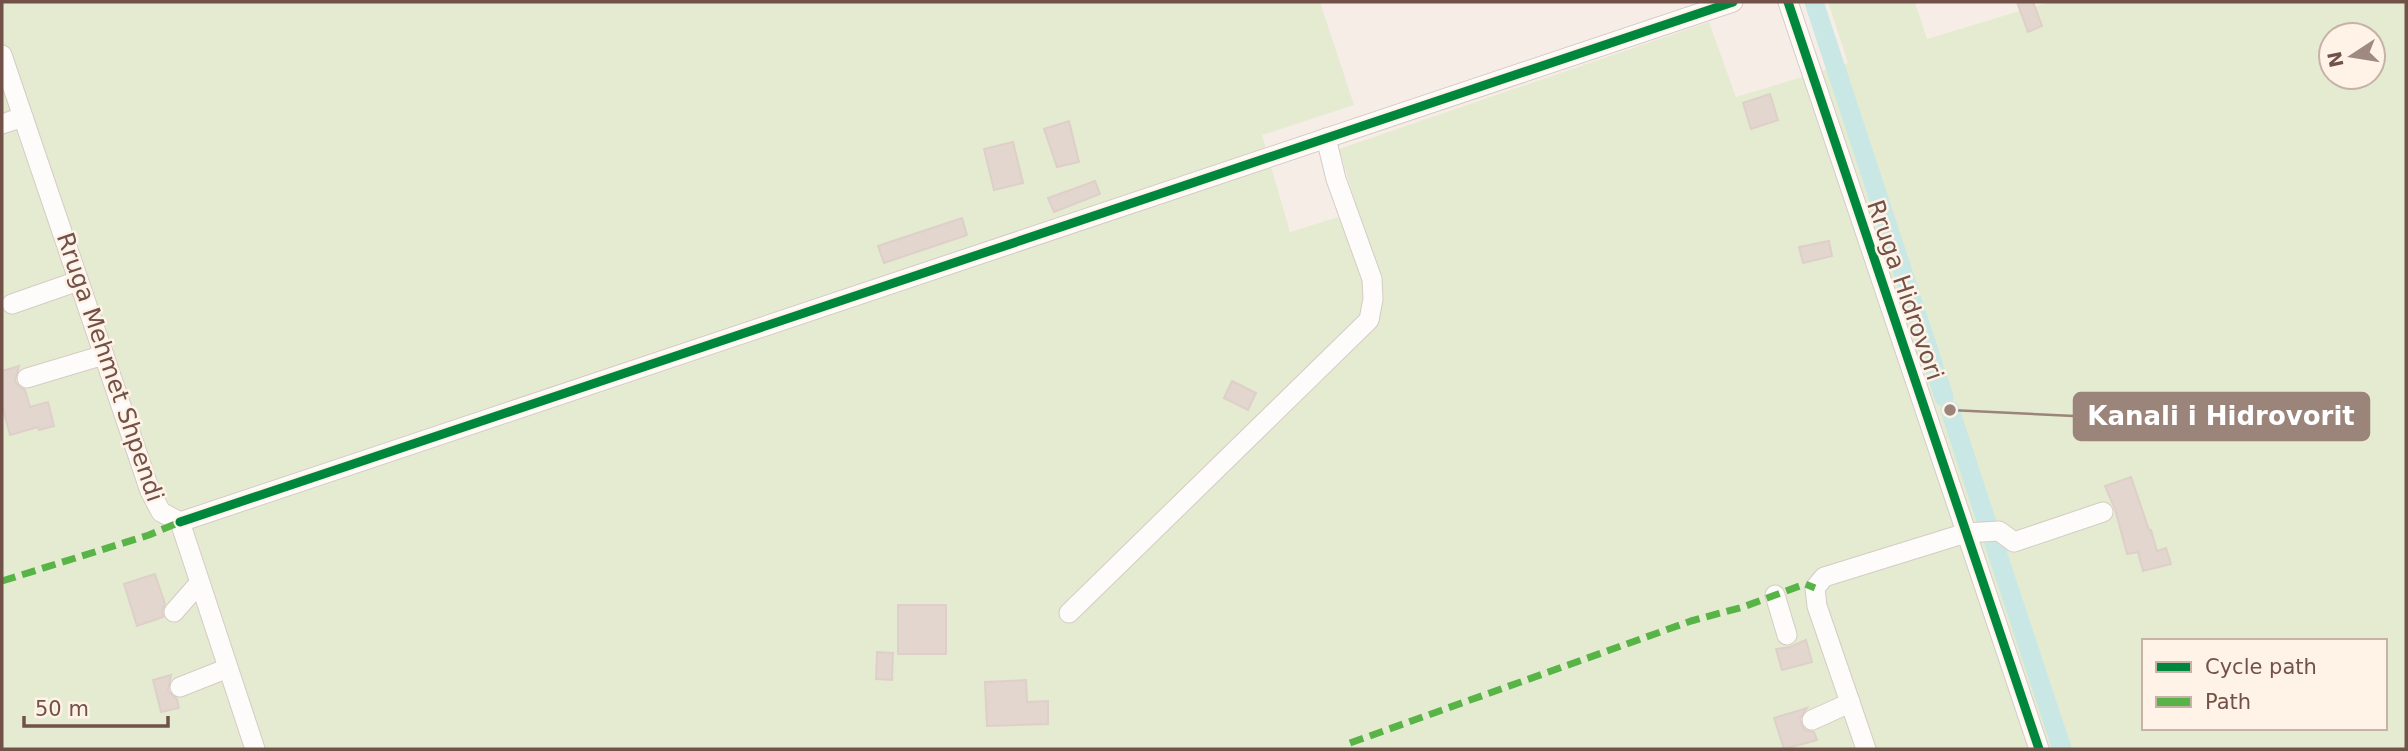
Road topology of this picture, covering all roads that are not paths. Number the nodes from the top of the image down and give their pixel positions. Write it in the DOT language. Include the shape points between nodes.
graph roads {
  1 [pos="1733,2"];
  2 [pos="1788,2"];
  3 [pos="2,55"];
  4 [pos="23,117"];
  5 [pos="2,124"];
  6 [pos="1326,138"];
  7 [pos="79,281"];
  8 [pos="12,304"];
  9 [pos="104,355"];
  10 [pos="27,378"];
  11 [pos="2103,512"];
  12 [pos="180,522"];
  13 [pos="1966,533"];
  14 [pos="201,586"];
  15 [pos="1775,595"];
  16 [pos="174,612"];
  17 [pos="1069,613"];
  18 [pos="1787,635"];
  19 [pos="228,668"];
  20 [pos="180,688"];
  21 [pos="1850,701"];
  22 [pos="1812,720"];
  23 [pos="255,749"];
  24 [pos="1866,749"];
  25 [pos="2039,749"];
  1 -- 6 [label="street"];
  2 -- 13 [label="street, Rruga Hidrovori"];
  3 -- 4 [label="street, Rruga Mehmet Shpendi"];
  4 -- 5 [label="street"];
  4 -- 7 [label="street, Rruga Mehmet Shpendi"];
  6 -- 12 [label="street"];
  6 -- 17 [label="street" via="1372,279 1369,320"];
  7 -- 8 [label="street"];
  7 -- 9 [label="street, Rruga Mehmet Shpendi"];
  9 -- 10 [label="street"];
  9 -- 12 [label="street, Rruga Mehmet Shpendi" via="150,491 161,512"];
  11 -- 13 [label="street" via="2014,542 1999,531"];
  12 -- 14 [label="street, Rruga Mehmet Shpendi"];
  13 -- 21 [label="street" via="1824,577 1815,588"];
  13 -- 25 [label="street, Rruga Hidrovori"];
  14 -- 16 [label="street"];
  14 -- 19 [label="street, Rruga Mehmet Shpendi"];
  15 -- 18 [label="street"];
  19 -- 20 [label="street"];
  19 -- 23 [label="street, Rruga Mehmet Shpendi"];
  21 -- 22 [label="street"];
  21 -- 24 [label="street"];
}
